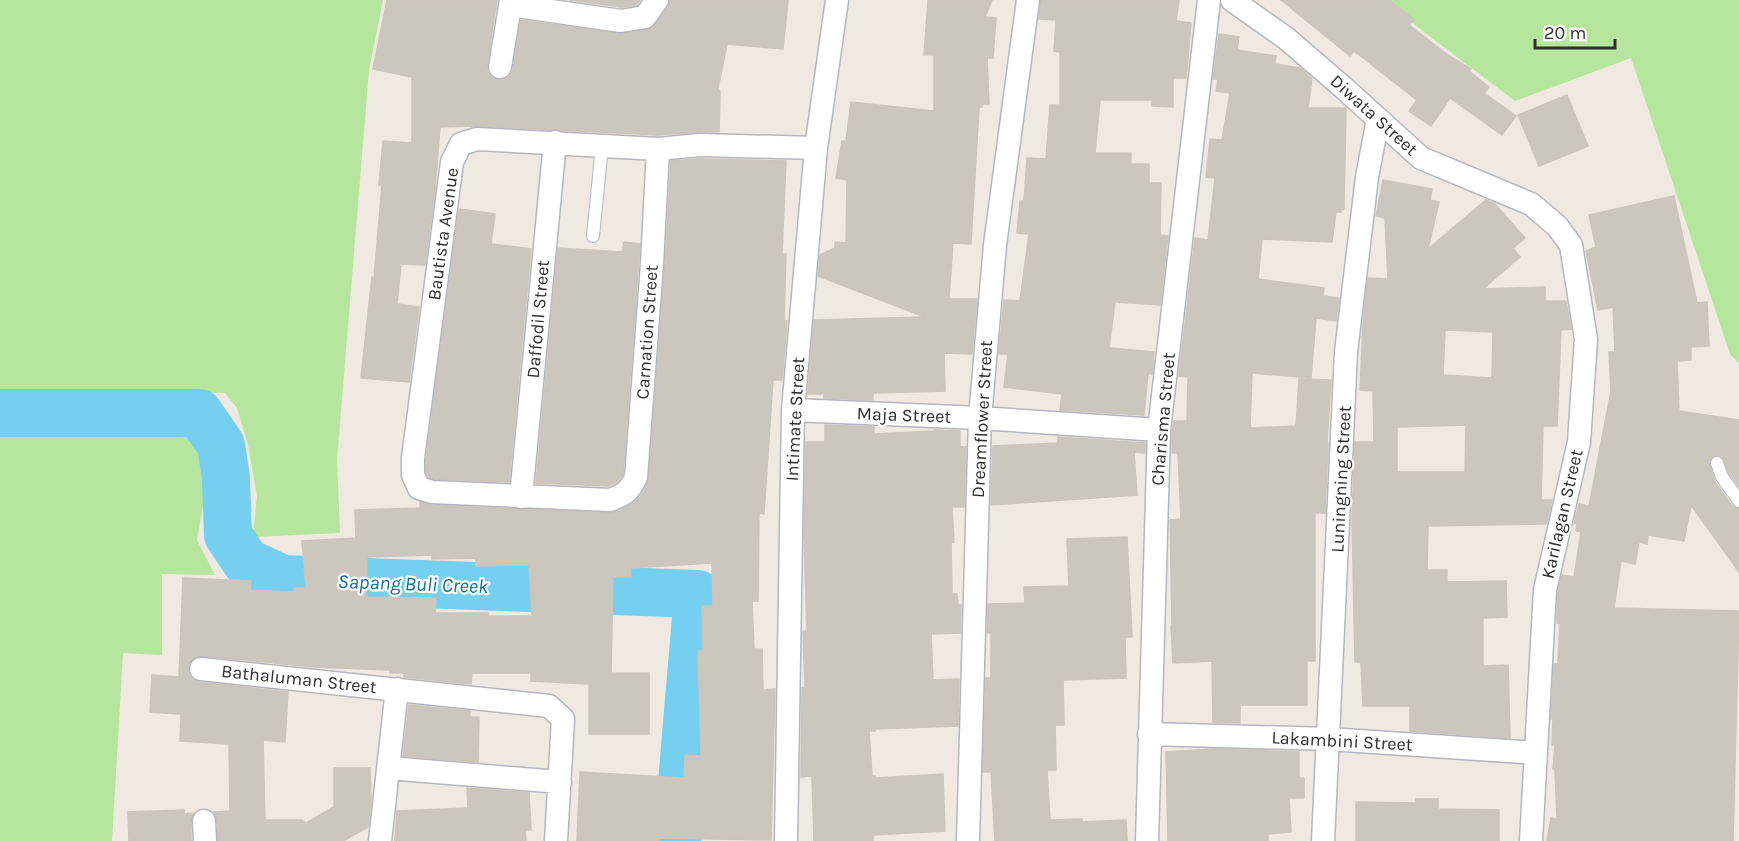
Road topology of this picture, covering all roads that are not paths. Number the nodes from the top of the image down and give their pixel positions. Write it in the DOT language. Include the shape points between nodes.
graph roads {
  1 [pos="657,0"];
  2 [pos="837,0"];
  3 [pos="1028,0"];
  4 [pos="1209,0"];
  5 [pos="1232,0"];
  6 [pos="511,3"];
  7 [pos="500,67"];
  8 [pos="1378,119"];
  9 [pos="555,142"];
  10 [pos="602,146"];
  11 [pos="816,148"];
  12 [pos="658,149"];
  13 [pos="1531,204"];
  14 [pos="593,236"];
  15 [pos="793,410"];
  16 [pos="980,418"];
  17 [pos="1159,430"];
  18 [pos="1717,463"];
  19 [pos="521,497"];
  20 [pos="1739,501"];
  21 [pos="201,669"];
  22 [pos="397,689"];
  23 [pos="1149,734"];
  24 [pos="1329,739"];
  25 [pos="1536,753"];
  26 [pos="388,768"];
  27 [pos="560,782"];
  28 [pos="380,841"];
  29 [pos="556,841"];
  30 [pos="786,841"];
  31 [pos="968,841"];
  32 [pos="1147,841"];
  33 [pos="1323,841"];
  34 [pos="1531,841"];
  1 -- 6 [label="street" via="645,17 621,21"];
  2 -- 11 [label="street, Intimate Street"];
  3 -- 16 [label="street, Dreamflower Street" via="995,245"];
  4 -- 17 [label="street, Charisma Street"];
  5 -- 8 [label="street, Diwata Street" via="1287,39"];
  6 -- 7 [label="street"];
  8 -- 13 [label="street, Diwata Street" via="1421,158"];
  8 -- 24 [label="street, Luningning Street" via="1366,177 1346,352"];
  9 -- 10 [label="street, Bautista Avenue"];
  9 -- 19 [label="street, Daffodil Street"];
  9 -- 19 [label="street, Bautista Avenue" via="477,139 461,144 452,162 413,458 413,475 419,488"];
  10 -- 12 [label="street, Bautista Avenue"];
  10 -- 14 [label="lane"];
  11 -- 12 [label="street, Bautista Avenue" via="700,145"];
  11 -- 15 [label="street, Intimate Street"];
  12 -- 19 [label="street, Carnation Street" via="636,477 624,496 610,500"];
  13 -- 25 [label="street, Karilagan Street" via="1557,226 1571,245 1586,339 1579,442 1545,590"];
  15 -- 16 [label="street, Maja Street"];
  15 -- 30 [label="street, Intimate Street"];
  16 -- 17 [label="street, Maja Street"];
  16 -- 31 [label="street, Dreamflower Street"];
  17 -- 23 [label="street, Charisma Street"];
  18 -- 20 [label="lane"];
  21 -- 22 [label="street, Bathaluman Street"];
  22 -- 26 [label="street, Bathaluman Street"];
  22 -- 27 [label="street, Bathaluman Street" via="549,706 563,719"];
  23 -- 24 [label="street, Lakambini Street"];
  23 -- 32 [label="street, Charisma Street"];
  24 -- 25 [label="street, Lakambini Street"];
  24 -- 33 [label="street, Luningning Street"];
  25 -- 34 [label="street, Karilagan Street"];
  26 -- 27 [label="street"];
  26 -- 28 [label="street, Bathaluman Street"];
  27 -- 29 [label="street, Bathaluman Street"];
}
